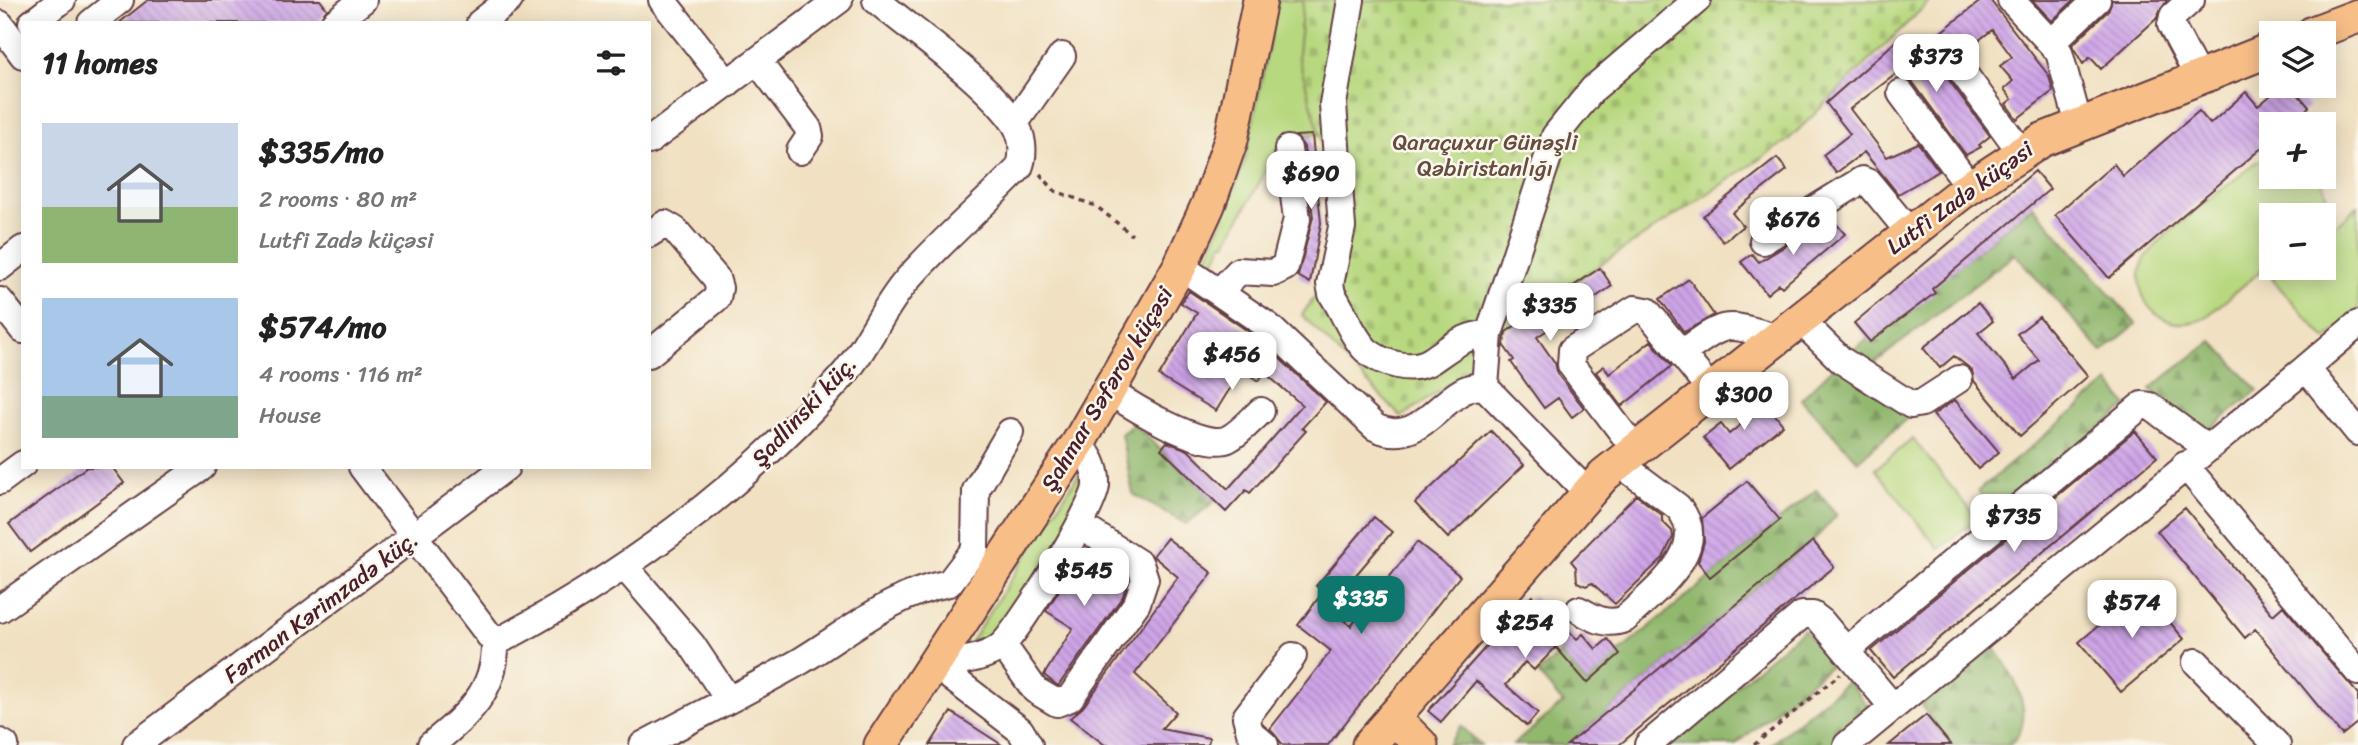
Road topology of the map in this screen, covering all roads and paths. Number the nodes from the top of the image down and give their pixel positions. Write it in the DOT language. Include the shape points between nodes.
graph roads {
  1 [pos="62,0"];
  2 [pos="120,0"];
  3 [pos="363,0"];
  4 [pos="509,0"];
  5 [pos="662,0"];
  6 [pos="839,0"];
  7 [pos="876,0"];
  8 [pos="1260,0"];
  9 [pos="1351,0"];
  10 [pos="1697,0"];
  11 [pos="2011,0"];
  12 [pos="2097,0"];
  13 [pos="2191,0"];
  14 [pos="2352,0"];
  15 [pos="2358,7"];
  16 [pos="2358,16"];
  17 [pos="35,21"];
  18 [pos="94,21"];
  19 [pos="337,21"];
  20 [pos="483,21"];
  21 [pos="2336,24"];
  22 [pos="2051,44"];
  23 [pos="2259,54"];
  24 [pos="1062,56"];
  25 [pos="758,62"];
  26 [pos="1962,71"];
  27 [pos="2199,78"];
  28 [pos="728,84"];
  29 [pos="1901,93"];
  30 [pos="1015,124"];
  31 [pos="2079,125"];
  32 [pos="651,140"];
  33 [pos="1288,149"];
  34 [pos="800,151"];
  35 [pos="2021,152"];
  36 [pos="1024,158"];
  37 [pos="1970,187"];
  38 [pos="651,233"];
  39 [pos="1910,233"];
  40 [pos="1132,234"];
  41 [pos="1763,241"];
  42 [pos="21,251"];
  43 [pos="1180,266"];
  44 [pos="0,267"];
  45 [pos="1220,291"];
  46 [pos="0,301"];
  47 [pos="2358,324"];
  48 [pos="21,327"];
  49 [pos="1788,328"];
  50 [pos="1489,334"];
  51 [pos="651,352"];
  52 [pos="1682,353"];
  53 [pos="2306,368"];
  54 [pos="1959,379"];
  55 [pos="1485,387"];
  56 [pos="1710,389"];
  57 [pos="1109,391"];
  58 [pos="1261,411"];
  59 [pos="1010,432"];
  60 [pos="2358,432"];
  61 [pos="1079,442"];
  62 [pos="2206,447"];
  63 [pos="1626,455"];
  64 [pos="21,465"];
  65 [pos="2185,465"];
  66 [pos="199,469"];
  67 [pos="363,469"];
  68 [pos="503,469"];
  69 [pos="0,481"];
  70 [pos="1587,492"];
  71 [pos="1081,526"];
  72 [pos="415,538"];
  73 [pos="625,567"];
  74 [pos="975,574"];
  75 [pos="0,609"];
  76 [pos="1579,610"];
  77 [pos="495,643"];
  78 [pos="1003,645"];
  79 [pos="1293,656"];
  80 [pos="1850,657"];
  81 [pos="2196,662"];
  82 [pos="935,665"];
  83 [pos="2358,672"];
  84 [pos="728,699"];
  85 [pos="1892,706"];
  86 [pos="1393,717"];
  87 [pos="0,742"];
  88 [pos="5,745"];
  89 [pos="136,745"];
  90 [pos="431,745"];
  91 [pos="643,745"];
  92 [pos="881,745"];
  93 [pos="1029,745"];
  94 [pos="1265,745"];
  95 [pos="1369,745"];
  96 [pos="1421,745"];
  97 [pos="1648,745"];
  98 [pos="1754,745"];
  99 [pos="1847,745"];
  100 [pos="2277,745"];
  1 -- 17 [label="street"];
  2 -- 18 [label="street"];
  3 -- 19 [label="street"];
  4 -- 20 [label="street"];
  5 -- 28 [label="street"];
  6 -- 25 [label="street"];
  7 -- 30 [label="street" via="985,91"];
  8 -- 43 [label="main road, Şahmar Səfərov küçəsi" via="1231,140"];
  9 -- 50 [label="street" via="1333,104 1342,227 1332,294 1366,349 1412,368 1428,363 1457,342"];
  10 -- 50 [label="street" via="1593,89 1555,136"];
  11 -- 22 [label="street"];
  12 -- 22 [label="street"];
  13 -- 27 [label="street" via="2171,25"];
  14 -- 15 [label="street"];
  16 -- 21 [label="main road"];
  22 -- 31 [label="street" via="2059,52"];
  23 -- 27 [label="main road, Lutfi Zadə küçəsi"];
  24 -- 30 [label="street"];
  25 -- 28 [label="street"];
  25 -- 34 [label="street" via="808,128 810,136"];
  26 -- 35 [label="street"];
  27 -- 31 [label="main road, Lutfi Zadə küçəsi"];
  28 -- 32 [label="street"];
  29 -- 37 [label="street"];
  30 -- 36 [label="street"];
  31 -- 35 [label="main road, Lutfi Zadə küçəsi"];
  33 -- 45 [label="street" via="1297,219 1285,267 1273,273 1240,271"];
  35 -- 37 [label="main road, Lutfi Zadə küçəsi"];
  36 -- 40 [label="path" via="1055,191 1096,206"];
  36 -- 73 [label="street, Şadlinski küç." via="907,280 846,372 768,453"];
  37 -- 39 [label="main road, Lutfi Zadə küçəsi"];
  38 -- 51 [label="street" via="665,224 675,230 716,278 719,288 716,298"];
  39 -- 41 [label="street" via="1862,180"];
  39 -- 49 [label="main road, Lutfi Zadə küçəsi"];
  42 -- 44 [label="street"];
  43 -- 45 [label="street"];
  43 -- 57 [label="main road, Şahmar Səfərov küçəsi"];
  45 -- 55 [label="street" via="1268,326 1375,427 1387,433 1412,429 1470,387"];
  46 -- 48 [label="street"];
  47 -- 53 [label="street"];
  49 -- 52 [label="street" via="1719,327"];
  49 -- 54 [label="street" via="1911,405"];
  49 -- 56 [label="main road, Lutfi Zadə küçəsi"];
  50 -- 55 [label="street"];
  52 -- 56 [label="street"];
  52 -- 63 [label="street" via="1653,316 1635,309 1572,350 1571,365"];
  53 -- 60 [label="street"];
  53 -- 62 [label="street"];
  55 -- 70 [label="street"];
  56 -- 63 [label="main road, Lutfi Zadə küçəsi"];
  57 -- 58 [label="street" via="1152,419 1215,441 1227,440"];
  57 -- 61 [label="main road, Şahmar Səfərov küçəsi"];
  59 -- 74 [label="street" via="976,490"];
  61 -- 71 [label="street" via="1092,460 1097,488"];
  61 -- 74 [label="main road, Şahmar Səfərov küçəsi"];
  62 -- 65 [label="street"];
  62 -- 80 [label="street" via="2150,406 2142,405"];
  63 -- 70 [label="main road, Lutfi Zadə küçəsi"];
  63 -- 76 [label="street" via="1686,516 1689,543 1679,565 1625,619 1597,621"];
  64 -- 69 [label="street"];
  65 -- 83 [label="street"];
  65 -- 85 [label="street"];
  66 -- 75 [label="street"];
  67 -- 72 [label="street"];
  68 -- 72 [label="street, Fərman Kərimzadə küç."];
  70 -- 86 [label="main road, Lutfi Zadə küçəsi"];
  71 -- 78 [label="street"];
  71 -- 78 [label="street" via="1140,564 1145,579 1137,603 1070,698 1057,703 1035,690"];
  72 -- 77 [label="street"];
  72 -- 89 [label="street, Fərman Kərimzadə küç."];
  73 -- 77 [label="street, Şadlinski küç."];
  73 -- 84 [label="street" via="692,645"];
  74 -- 82 [label="main road, Şahmar Səfərov küçəsi"];
  74 -- 84 [label="street" via="924,587"];
  77 -- 90 [label="street" via="487,689 472,710"];
  78 -- 82 [label="street" via="979,657"];
  79 -- 94 [label="street" via="1246,717 1250,732"];
  80 -- 85 [label="street"];
  80 -- 97 [label="street" via="1822,622 1813,615 1802,615"];
  80 -- 98 [label="path"];
  81 -- 100 [label="street"];
  82 -- 92 [label="main road, Şahmar Səfərov küçəsi"];
  82 -- 93 [label="street" via="1020,730"];
  84 -- 91 [label="street"];
  85 -- 99 [label="street"];
  86 -- 95 [label="main road, Lutfi Zadə küçəsi"];
  86 -- 96 [label="main road"];
  87 -- 88 [label="street"];
}
